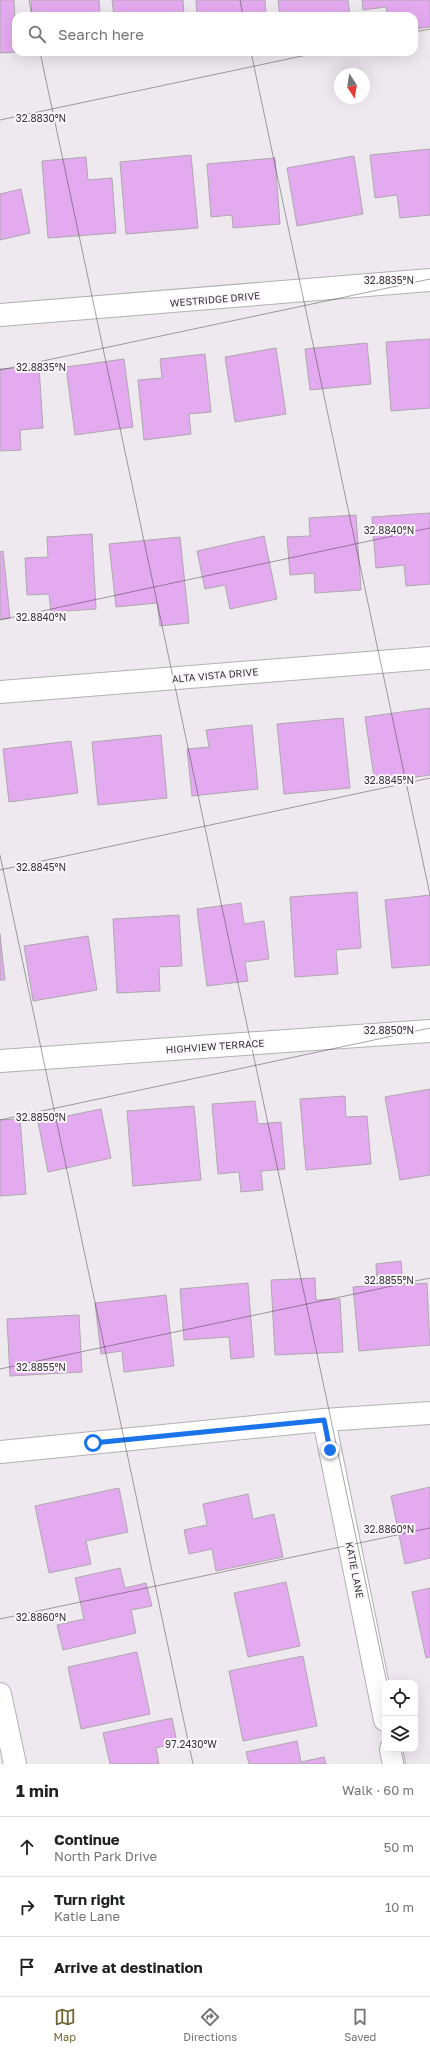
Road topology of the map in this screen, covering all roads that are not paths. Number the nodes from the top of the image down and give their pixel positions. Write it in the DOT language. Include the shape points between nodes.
graph roads {
  1 [pos="430,280"];
  2 [pos="0,316"];
  3 [pos="430,658"];
  4 [pos="0,692"];
  5 [pos="430,1031"];
  6 [pos="0,1061"];
  7 [pos="430,1413"];
  8 [pos="324,1420"];
  9 [pos="0,1452"];
  10 [pos="0,1694"];
  11 [pos="384,1716"];
  12 [pos="392,1752"];
  13 [pos="14,1764"];
  14 [pos="394,1764"];
  1 -- 2 [label="street, WESTRIDGE DRIVE"];
  3 -- 4 [label="street, ALTA VISTA DRIVE"];
  5 -- 6 [label="street, HIGHVIEW TERRACE"];
  7 -- 8 [label="street"];
  8 -- 9 [label="street"];
  8 -- 11 [label="street, KATIE LANE"];
  10 -- 13 [label="street"];
  12 -- 14 [label="street"];
}
